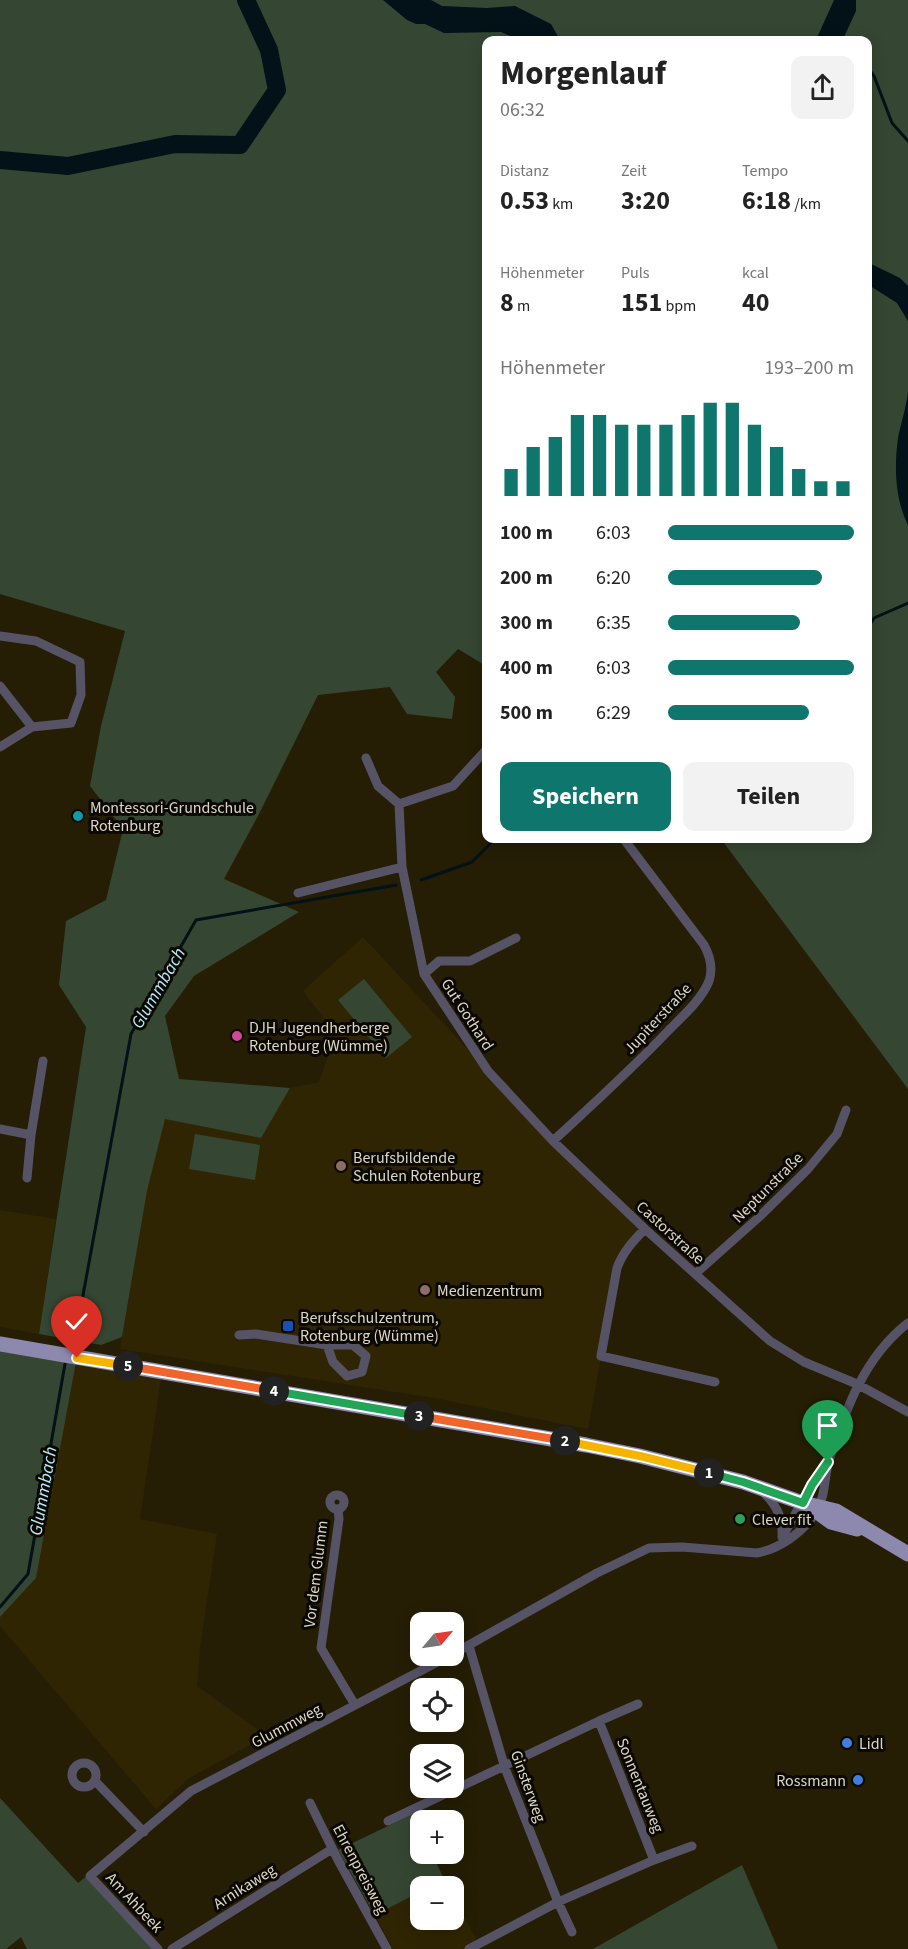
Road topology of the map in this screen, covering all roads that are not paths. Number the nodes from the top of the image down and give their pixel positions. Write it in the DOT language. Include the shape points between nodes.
graph roads {
  1 [pos="0,636"];
  2 [pos="0,686"];
  3 [pos="32,727"];
  4 [pos="0,747"];
  5 [pos="482,754"];
  6 [pos="366,758"];
  7 [pos="399,804"];
  8 [pos="627,843"];
  9 [pos="402,867"];
  10 [pos="298,893"];
  11 [pos="516,938"];
  12 [pos="424,974"];
  13 [pos="43,1061"];
  14 [pos="488,1071"];
  15 [pos="846,1110"];
  16 [pos="0,1129"];
  17 [pos="31,1136"];
  18 [pos="553,1141"];
  19 [pos="27,1178"];
  20 [pos="645,1229"];
  21 [pos="695,1274"];
  22 [pos="908,1323"];
  23 [pos="239,1335"];
  24 [pos="0,1344"];
  25 [pos="327,1346"];
  26 [pos="715,1382"];
  27 [pos="857,1384"];
  28 [pos="908,1412"];
  29 [pos="828,1462"];
  30 [pos="755,1486"];
  31 [pos="803,1503"];
  32 [pos="818,1508"];
  33 [pos="338,1509"];
  34 [pos="782,1537"];
  35 [pos="771,1549"];
  36 [pos="908,1554"];
  37 [pos="469,1646"];
  38 [pos="464,1648"];
  39 [pos="430,1666"];
  40 [pos="638,1704"];
  41 [pos="355,1705"];
  42 [pos="600,1721"];
  43 [pos="505,1768"];
  44 [pos="95,1781"];
  45 [pos="310,1803"];
  46 [pos="388,1821"];
  47 [pos="144,1832"];
  48 [pos="692,1846"];
  49 [pos="332,1849"];
  50 [pos="654,1860"];
  51 [pos="90,1876"];
  52 [pos="558,1902"];
  53 [pos="572,1932"];
  54 [pos="158,1949"];
  55 [pos="172,1949"];
  56 [pos="387,1949"];
  57 [pos="469,1949"];
  1 -- 3 [label="street" via="36,641 80,662 81,696 71,723"];
  2 -- 3 [label="street"];
  3 -- 4 [label="street"];
  5 -- 7 [label="street" via="453,786"];
  6 -- 7 [label="street" via="378,786"];
  7 -- 9 [label="street, Gut Gothard"];
  8 -- 18 [label="street, Jupiterstraße" via="704,945 710,958 710,976 686,1014"];
  9 -- 10 [label="street"];
  9 -- 12 [label="street, Gut Gothard"];
  11 -- 12 [label="street, Gut Gothard" via="470,961 438,961"];
  12 -- 14 [label="street, Gut Gothard"];
  13 -- 17 [label="street"];
  14 -- 18 [label="street, Castorstraße"];
  15 -- 21 [label="street, Neptunstraße" via="837,1134 808,1169"];
  16 -- 17 [label="street"];
  17 -- 19 [label="street"];
  18 -- 20 [label="street, Castorstraße"];
  20 -- 21 [label="street, Castorstraße"];
  20 -- 26 [label="street" via="621,1257 617,1268 601,1356"];
  21 -- 27 [label="street, Castorstraße" via="787,1353"];
  22 -- 27 [label="street" via="876,1355"];
  23 -- 25 [label="street" via="279,1336"];
  24 -- 30 [label="main road" via="586,1445"];
  27 -- 28 [label="street, Castorstraße"];
  27 -- 29 [label="street"];
  29 -- 31 [label="street"];
  29 -- 32 [label="street"];
  30 -- 31 [label="main road"];
  30 -- 34 [label="street" via="775,1505"];
  31 -- 32 [label="main road"];
  31 -- 34 [label="street"];
  32 -- 35 [label="street, Glummweg" via="798,1533"];
  32 -- 36 [label="main road" via="836,1511"];
  33 -- 41 [label="street, Vor dem Glumm" via="321,1648"];
  34 -- 35 [label="street"];
  35 -- 37 [label="street, Glummweg" via="747,1554 682,1547 649,1548"];
  37 -- 38 [label="street, Glummweg"];
  37 -- 43 [label="street, Ginsterweg"];
  39 -- 41 [label="street, Glummweg"];
  40 -- 42 [label="street, Sonnentauweg"];
  41 -- 47 [label="street, Glummweg" via="191,1791"];
  42 -- 43 [label="street, Sonnentauweg"];
  42 -- 50 [label="street, Sonnentauweg"];
  43 -- 46 [label="street, Sonnentauweg"];
  43 -- 52 [label="street, Ginsterweg"];
  44 -- 47 [label="street"];
  45 -- 49 [label="street, Ehrenpreisweg"];
  47 -- 51 [label="street, Glummweg"];
  48 -- 50 [label="street, Sonnentauweg"];
  49 -- 55 [label="street, Arnikaweg"];
  49 -- 56 [label="street, Ehrenpreisweg"];
  50 -- 52 [label="street, Sonnentauweg"];
  51 -- 54 [label="street, Am Ahbeek"];
  52 -- 53 [label="street, Ginsterweg"];
  52 -- 57 [label="street, Sonnentauweg"];
}
